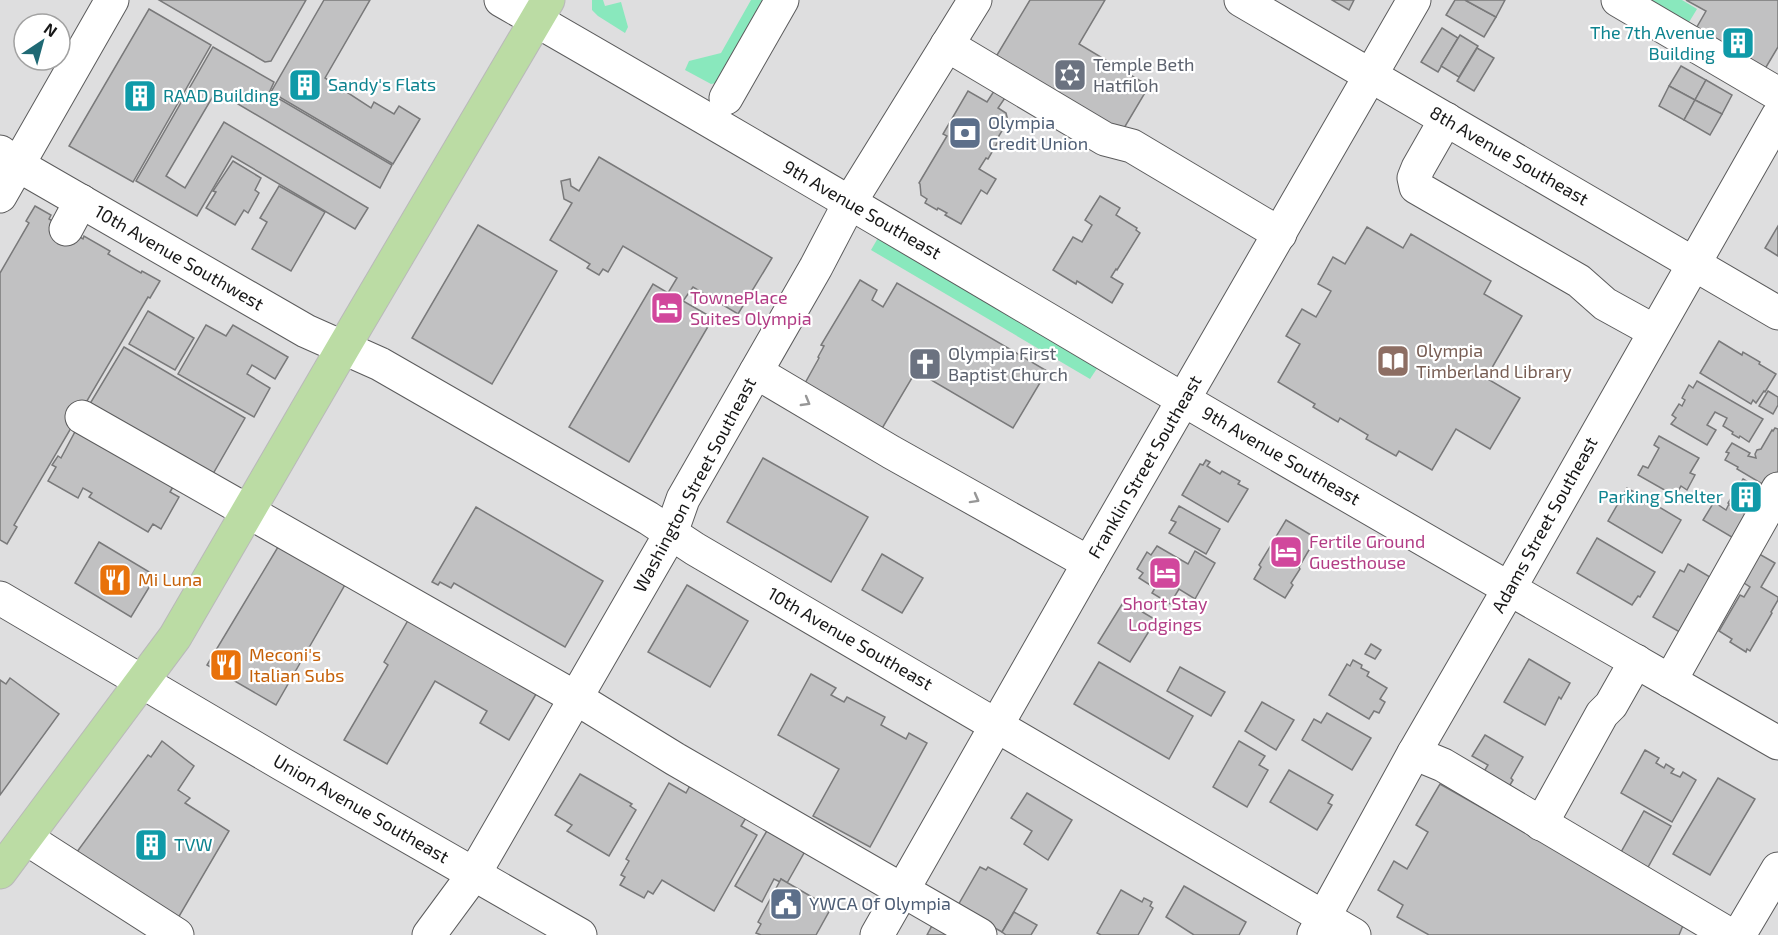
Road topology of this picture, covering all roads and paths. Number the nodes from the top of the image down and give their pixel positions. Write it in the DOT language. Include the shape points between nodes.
graph roads {
  1 [pos="112,0"];
  2 [pos="501,0"];
  3 [pos="782,0"];
  4 [pos="975,0"];
  5 [pos="1241,0"];
  6 [pos="1414,0"];
  7 [pos="1618,0"];
  8 [pos="542,10"];
  9 [pos="947,45"];
  10 [pos="1371,76"];
  11 [pos="1778,94"];
  12 [pos="726,99"];
  13 [pos="1778,116"];
  14 [pos="1446,119"];
  15 [pos="9,159"];
  16 [pos="0,196"];
  17 [pos="850,202"];
  18 [pos="1280,234"];
  19 [pos="1693,264"];
  20 [pos="1778,313"];
  21 [pos="1654,332"];
  22 [pos="343,348"];
  23 [pos="756,372"];
  24 [pos="1184,400"];
  25 [pos="82,417"];
  26 [pos="1778,489"];
  27 [pos="248,512"];
  28 [pos="671,533"];
  29 [pos="1089,563"];
  30 [pos="1509,589"];
  31 [pos="0,598"];
  32 [pos="1636,661"];
  33 [pos="1670,681"];
  34 [pos="143,682"];
  35 [pos="576,698"];
  36 [pos="997,726"];
  37 [pos="1778,743"];
  38 [pos="1414,753"];
  39 [pos="1541,824"];
  40 [pos="26,838"];
  41 [pos="1778,869"];
  42 [pos="0,872"];
  43 [pos="474,874"];
  44 [pos="903,890"];
  45 [pos="1319,926"];
  46 [pos="177,935"];
  47 [pos="429,935"];
  48 [pos="580,935"];
  49 [pos="877,935"];
  50 [pos="981,935"];
  51 [pos="1354,935"];
  52 [pos="1730,935"];
  53 [pos="1739,935"];
  1 -- 15 [label="street"];
  2 -- 8 [label="street, 9th Avenue Southeast"];
  3 -- 12 [label="street"];
  4 -- 9 [label="street, Washington Street Southeast"];
  5 -- 10 [label="street, 8th Avenue Southeast"];
  6 -- 10 [label="street, Franklin Street Southeast"];
  7 -- 11 [label="street"];
  8 -- 17 [label="street, 9th Avenue Southeast"];
  8 -- 22 [label="main road"];
  9 -- 17 [label="street, Washington Street Southeast"];
  9 -- 18 [label="street" via="1105,139 1132,146"];
  10 -- 14 [label="street, 8th Avenue Southeast"];
  10 -- 18 [label="street, Franklin Street Southeast"];
  13 -- 19 [label="street, Adams Street Southeast"];
  14 -- 19 [label="street, 8th Avenue Southeast"];
  14 -- 21 [label="street" via="1418,168 1416,187 1579,281 1605,304"];
  15 -- 16 [label="street"];
  15 -- 22 [label="street, 10th Avenue Southwest" via="74,215"];
  17 -- 23 [label="street, Washington Street Southeast"];
  17 -- 24 [label="street, 9th Avenue Southeast"];
  18 -- 24 [label="street, Franklin Street Southeast"];
  19 -- 20 [label="street, 8th Avenue Southeast"];
  19 -- 21 [label="street, Adams Street Southeast"];
  21 -- 30 [label="street, Adams Street Southeast"];
  22 -- 27 [label="main road"];
  22 -- 28 [label="street, 10th Avenue Southeast" via="389,370"];
  23 -- 28 [label="street, Washington Street Southeast" via="683,499"];
  23 -- 29 [label="street, one-way"];
  24 -- 29 [label="street, Franklin Street Southeast"];
  24 -- 30 [label="street, 9th Avenue Southeast"];
  25 -- 27 [label="street"];
  26 -- 33 [label="street"];
  27 -- 34 [label="main road" via="175,637"];
  27 -- 35 [label="street"];
  28 -- 35 [label="street, Washington Street Southeast"];
  28 -- 36 [label="street, 10th Avenue Southeast"];
  29 -- 36 [label="street, Franklin Street Southeast"];
  30 -- 32 [label="street, 9th Avenue Southeast"];
  30 -- 38 [label="street, Adams Street Southeast"];
  31 -- 34 [label="street, Union Avenue Southeast"];
  32 -- 33 [label="street, 9th Avenue Southeast"];
  32 -- 39 [label="street"];
  33 -- 37 [label="street, 9th Avenue Southeast"];
  34 -- 40 [label="main road"];
  34 -- 43 [label="street, Union Avenue Southeast"];
  35 -- 43 [label="street, Washington Street Southeast"];
  35 -- 44 [label="street"];
  36 -- 44 [label="street, Franklin Street Southeast"];
  36 -- 45 [label="street, 10th Avenue Southeast"];
  38 -- 39 [label="street" via="1443,765"];
  38 -- 45 [label="street, Adams Street Southeast"];
  39 -- 52 [label="street"];
  40 -- 42 [label="main road"];
  40 -- 46 [label="street"];
  41 -- 53 [label="street"];
  43 -- 47 [label="street, Washington Street Southeast"];
  43 -- 48 [label="street, Union Avenue Southeast"];
  44 -- 49 [label="street, Franklin Street Southeast"];
  44 -- 50 [label="street"];
  45 -- 51 [label="street, 10th Avenue Southeast"];
}
